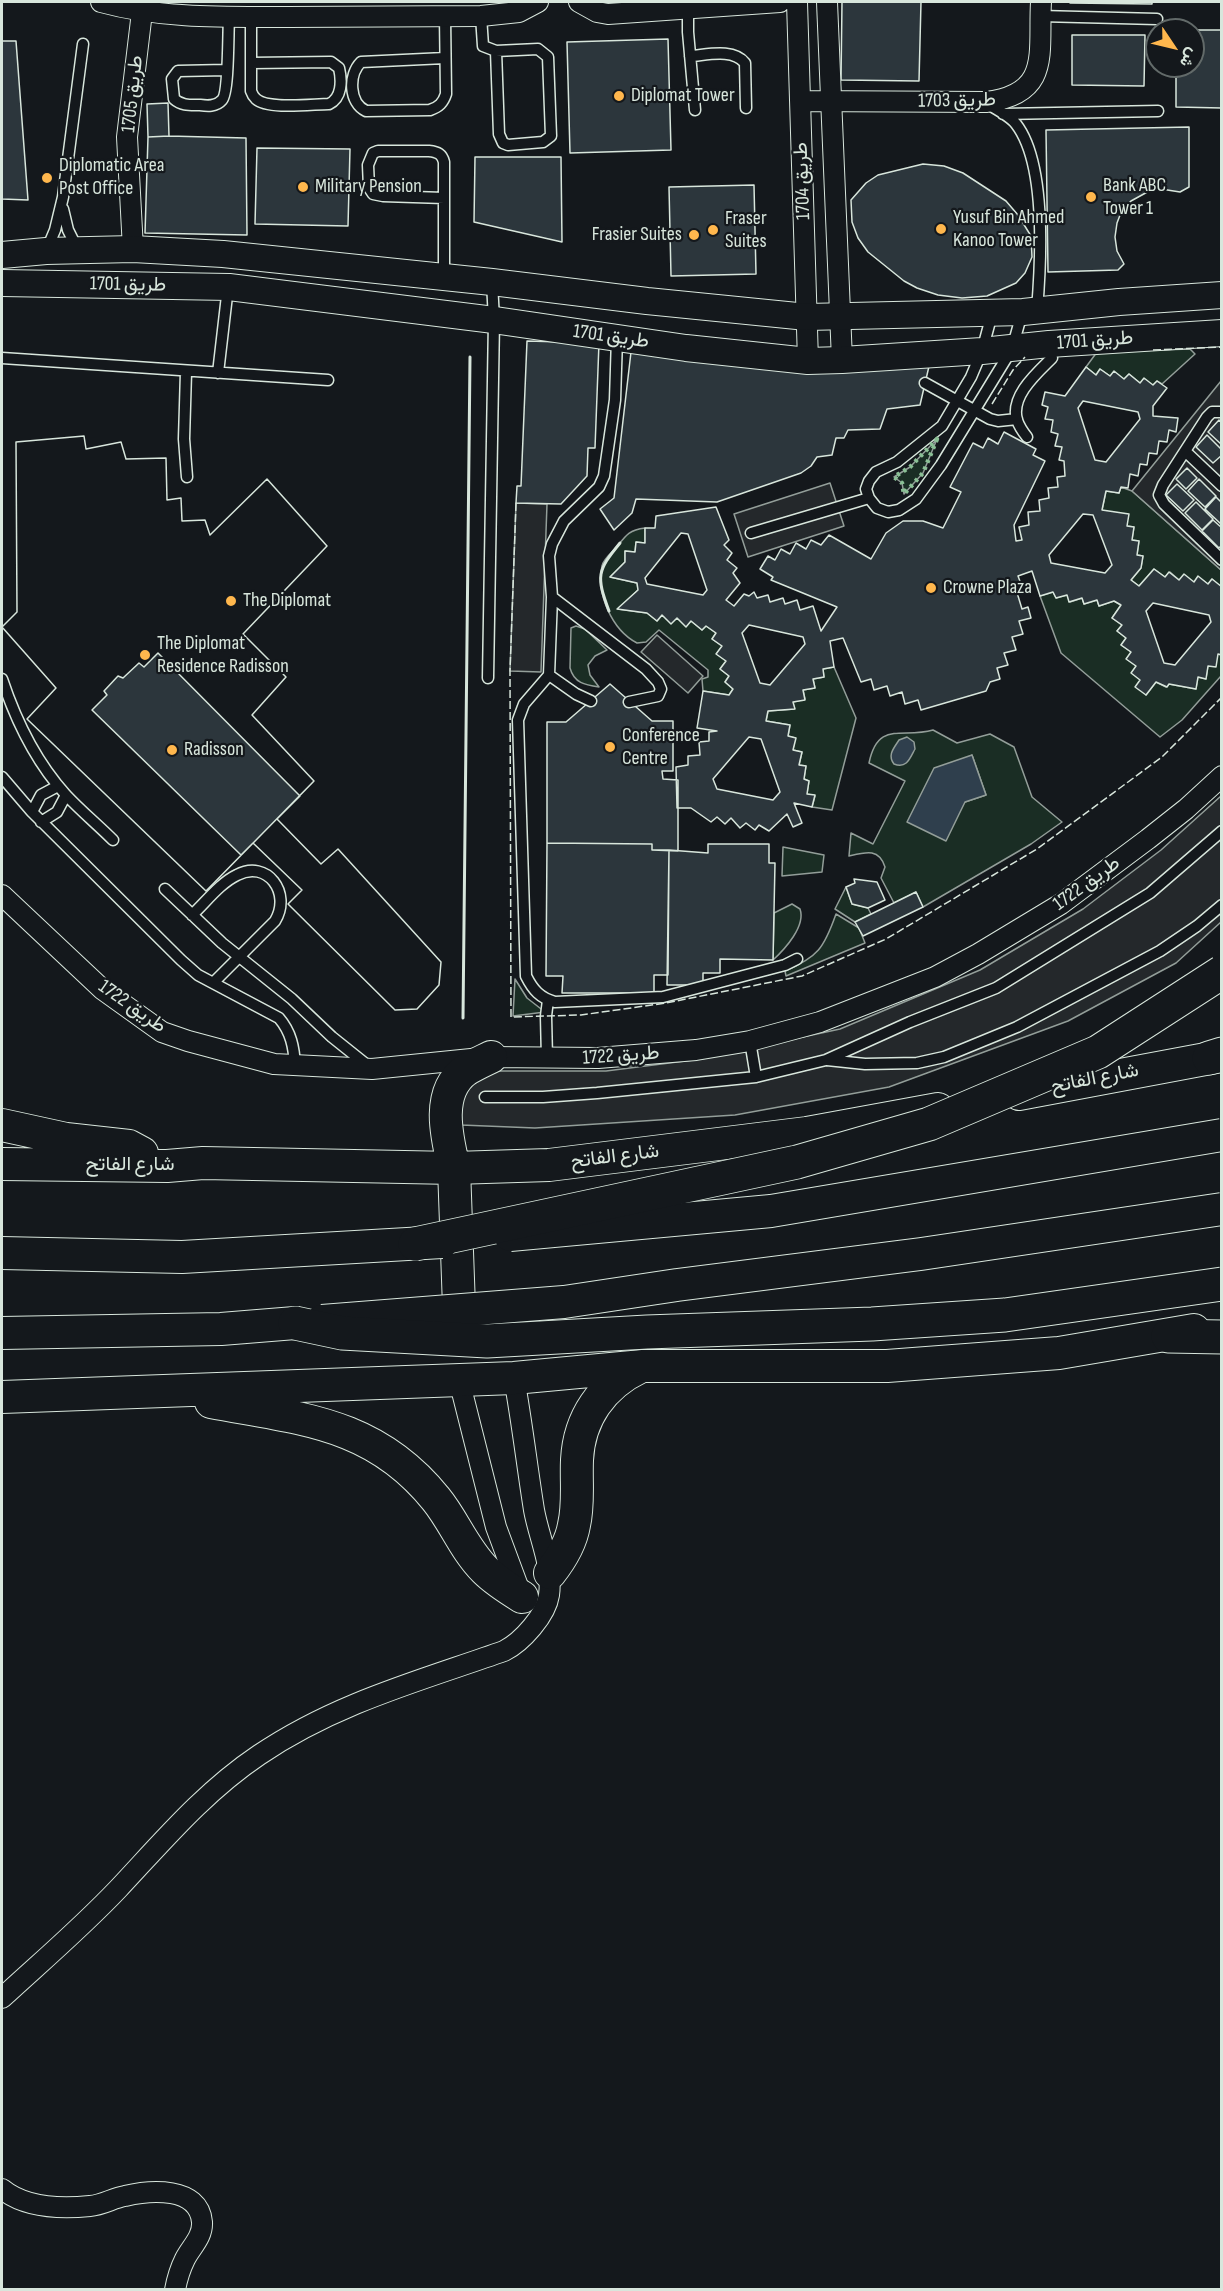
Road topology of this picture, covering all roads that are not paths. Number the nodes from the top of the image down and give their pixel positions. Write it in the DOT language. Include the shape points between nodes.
graph roads {
  1 [pos="538,2"];
  2 [pos="579,2"];
  3 [pos="780,2"];
  4 [pos="797,2"];
  5 [pos="827,2"];
  6 [pos="114,3"];
  7 [pos="645,7"];
  8 [pos="676,7"];
  9 [pos="1040,9"];
  10 [pos="142,12"];
  11 [pos="445,16"];
  12 [pos="481,16"];
  13 [pos="251,17"];
  14 [pos="229,18"];
  15 [pos="1145,18"];
  16 [pos="83,44"];
  17 [pos="496,51"];
  18 [pos="690,56"];
  19 [pos="445,58"];
  20 [pos="251,63"];
  21 [pos="226,70"];
  22 [pos="800,101"];
  23 [pos="831,101"];
  24 [pos="986,102"];
  25 [pos="746,108"];
  26 [pos="695,110"];
  27 [pos="1158,111"];
  28 [pos="1003,114"];
  29 [pos="63,197"];
  30 [pos="444,198"];
  31 [pos="133,249"];
  32 [pos="78,250"];
  33 [pos="46,251"];
  34 [pos="2,255"];
  35 [pos="444,277"];
  36 [pos="492,282"];
  37 [pos="2,283"];
  38 [pos="228,287"];
  39 [pos="1220,294"];
  40 [pos="1030,311"];
  41 [pos="992,313"];
  42 [pos="807,317"];
  43 [pos="841,317"];
  44 [pos="494,320"];
  45 [pos="1221,333"];
  46 [pos="617,338"];
  47 [pos="1012,349"];
  48 [pos="982,351"];
  49 [pos="2,358"];
  50 [pos="1052,358"];
  51 [pos="842,360"];
  52 [pos="808,361"];
  53 [pos="186,372"];
  54 [pos="218,373"];
  55 [pos="328,380"];
  56 [pos="616,382"];
  57 [pos="628,384"];
  58 [pos="925,384"];
  59 [pos="959,400"];
  60 [pos="975,410"];
  61 [pos="1221,412"];
  62 [pos="1017,419"];
  63 [pos="1027,437"];
  64 [pos="1185,451"];
  65 [pos="187,477"];
  66 [pos="1221,486"];
  67 [pos="869,498"];
  68 [pos="751,533"];
  69 [pos="1221,560"];
  70 [pos="552,597"];
  71 [pos="549,675"];
  72 [pos="488,678"];
  73 [pos="2,679"];
  74 [pos="591,701"];
  75 [pos="629,702"];
  76 [pos="1221,776"];
  77 [pos="2,777"];
  78 [pos="58,786"];
  79 [pos="66,795"];
  80 [pos="32,813"];
  81 [pos="41,822"];
  82 [pos="1221,831"];
  83 [pos="113,840"];
  84 [pos="165,889"];
  85 [pos="2,895"];
  86 [pos="1221,905"];
  87 [pos="192,915"];
  88 [pos="239,957"];
  89 [pos="796,959"];
  90 [pos="1221,972"];
  91 [pos="214,982"];
  92 [pos="548,1000"];
  93 [pos="750,1041"];
  94 [pos="1217,1056"];
  95 [pos="491,1057"];
  96 [pos="547,1059"];
  97 [pos="826,1060"];
  98 [pos="295,1066"];
  99 [pos="372,1069"];
  100 [pos="756,1077"];
  101 [pos="485,1097"];
  102 [pos="2,1125"];
  103 [pos="1221,1135"];
  104 [pos="2,1164"];
  105 [pos="167,1166"];
  106 [pos="454,1168"];
  107 [pos="2,1185"];
  108 [pos="1221,1209"];
  109 [pos="415,1244"];
  110 [pos="2,1253"];
  111 [pos="1221,1284"];
  112 [pos="295,1323"];
  113 [pos="1221,1324"];
  114 [pos="2,1334"];
  115 [pos="1168,1336"];
  116 [pos="1221,1337"];
  117 [pos="643,1366"];
  118 [pos="487,1379"];
  119 [pos="151,1392"];
  120 [pos="2,1397"];
  121 [pos="550,1574"];
  122 [pos="530,1608"];
  123 [pos="2,1998"];
  124 [pos="2,2188"];
  125 [pos="175,2289"];
  1 -- 12 [label="street" via="519,12"];
  2 -- 7 [label="street" via="608,14"];
  3 -- 8 [label="street"];
  4 -- 22 [label="street, طريق 1704"];
  5 -- 23 [label="street, طريق 1704"];
  6 -- 10 [label="street"];
  7 -- 8 [label="street"];
  8 -- 18 [label="lane"];
  9 -- 15 [label="lane"];
  9 -- 24 [label="street, طريق 1703" via="1038,69 1026,88 1008,100"];
  10 -- 14 [label="street"];
  10 -- 31 [label="street, طريق 1705" via="128,137"];
  11 -- 12 [label="street"];
  11 -- 13 [label="street"];
  11 -- 19 [label="lane"];
  12 -- 17 [label="lane" via="483,46"];
  13 -- 14 [label="street"];
  13 -- 20 [label="lane"];
  14 -- 21 [label="lane"];
  16 -- 29 [label="lane"];
  17 -- 17 [label="lane" via="538,49 548,57 552,130 543,142 508,145 500,139"];
  18 -- 25 [label="lane" via="731,54 741,58 745,63"];
  18 -- 26 [label="lane"];
  19 -- 19 [label="lane" via="446,94 437,108 366,111 354,102 353,75 361,62"];
  20 -- 20 [label="lane" via="250,91 263,104 329,104 340,92 339,68 331,62"];
  21 -- 21 [label="lane" via="225,94 219,103 183,105 174,99 172,79 178,71"];
  22 -- 23 [label="street, طريق 1703"];
  22 -- 42 [label="street, طريق 1704"];
  23 -- 24 [label="street, طريق 1703"];
  23 -- 43 [label="street, طريق 1704"];
  24 -- 28 [label="lane"];
  27 -- 28 [label="lane"];
  28 -- 40 [label="lane" via="1021,132 1034,170 1041,260"];
  29 -- 32 [label="lane" via="65,220"];
  29 -- 33 [label="lane"];
  30 -- 30 [label="lane" via="444,162 438,152 378,151 370,158 369,188 373,194"];
  30 -- 35 [label="lane"];
  31 -- 32 [label="street, طريق 1701"];
  31 -- 35 [label="street, طريق 1701" via="223,254"];
  32 -- 33 [label="street, طريق 1701"];
  33 -- 34 [label="street, طريق 1701"];
  35 -- 36 [label="street, طريق 1701"];
  36 -- 42 [label="street, طريق 1701"];
  36 -- 44 [label="lane"];
  37 -- 38 [label="street, طريق 1701"];
  38 -- 44 [label="street, طريق 1701"];
  38 -- 54 [label="lane"];
  39 -- 40 [label="street, طريق 1701"];
  40 -- 41 [label="street, طريق 1701"];
  40 -- 47 [label="lane"];
  41 -- 43 [label="street, طريق 1701"];
  41 -- 48 [label="lane"];
  42 -- 43 [label="street, طريق 1701"];
  42 -- 52 [label="street, طريق 1704"];
  43 -- 51 [label="street, طريق 1704"];
  44 -- 46 [label="street, طريق 1701"];
  44 -- 72 [label="lane"];
  45 -- 47 [label="street, طريق 1701"];
  46 -- 52 [label="street, طريق 1701"];
  46 -- 56 [label="lane"];
  47 -- 48 [label="street, طريق 1701"];
  47 -- 60 [label="lane"];
  48 -- 51 [label="street, طريق 1701"];
  48 -- 59 [label="lane"];
  49 -- 53 [label="lane"];
  50 -- 62 [label="lane" via="1024,389 1018,401"];
  51 -- 52 [label="street, طريق 1701"];
  53 -- 54 [label="lane"];
  53 -- 65 [label="lane"];
  54 -- 55 [label="lane"];
  56 -- 57 [label="lane"];
  56 -- 70 [label="lane" via="602,482 564,521 552,544"];
  58 -- 59 [label="lane"];
  59 -- 60 [label="lane"];
  59 -- 67 [label="lane" via="942,426 897,462 876,472 868,481"];
  60 -- 62 [label="lane" via="998,421"];
  60 -- 67 [label="lane" via="916,499 888,512 877,508"];
  61 -- 64 [label="lane" via="1207,417"];
  62 -- 63 [label="lane"];
  64 -- 66 [label="lane"];
  64 -- 69 [label="lane" via="1160,490 1161,500"];
  67 -- 68 [label="lane"];
  70 -- 71 [label="lane"];
  70 -- 75 [label="lane" via="658,682 658,696"];
  71 -- 74 [label="lane"];
  71 -- 92 [label="lane" via="524,704 518,720 526,976 533,990"];
  73 -- 78 [label="lane" via="13,713"];
  76 -- 93 [label="street, طريق 1722" via="1104,874 978,954 935,977 870,1003 820,1022"];
  77 -- 80 [label="lane"];
  78 -- 79 [label="lane"];
  78 -- 80 [label="lane" via="41,795"];
  79 -- 81 [label="lane" via="57,812"];
  79 -- 83 [label="lane"];
  80 -- 81 [label="lane"];
  81 -- 91 [label="lane" via="181,960 198,975"];
  82 -- 97 [label="lane" via="1150,893 996,988"];
  84 -- 87 [label="lane"];
  85 -- 98 [label="street, طريق 1722" via="102,989 162,1032 274,1064"];
  86 -- 97 [label="lane" via="1197,927 1160,951 1017,1027 944,1057 917,1063"];
  87 -- 88 [label="lane"];
  87 -- 88 [label="lane" via="236,875 254,871 271,879 281,895 280,913"];
  88 -- 91 [label="lane"];
  88 -- 99 [label="lane"];
  89 -- 92 [label="lane" via="663,997"];
  90 -- 109 [label="highway, bridge" via="1098,1052 929,1124 797,1162"];
  91 -- 98 [label="lane" via="279,1018 288,1029"];
  92 -- 96 [label="lane"];
  93 -- 96 [label="street, طريق 1722" via="696,1050"];
  93 -- 100 [label="lane"];
  94 -- 106 [label="main road, شارع الفاتح" via="807,1133 549,1165"];
  95 -- 96 [label="street, طريق 1722"];
  95 -- 99 [label="street, طريق 1722"];
  95 -- 106 [label="main road" via="465,1071 449,1094 446,1127"];
  97 -- 100 [label="lane"];
  98 -- 99 [label="street, طريق 1722"];
  100 -- 101 [label="lane" via="543,1097"];
  102 -- 105 [label="main road" via="66,1139 129,1146"];
  103 -- 109 [label="main road, bridge" via="771,1211"];
  104 -- 105 [label="main road, شارع الفاتح"];
  105 -- 106 [label="main road, شارع الفاتح" via="203,1163"];
  105 -- 107 [label="main road" via="129,1181"];
  106 -- 118 [label="main road" via="459,1307 463,1329"];
  108 -- 112 [label="main road, bridge" via="911,1256 564,1302"];
  109 -- 110 [label="main road, bridge" via="182,1257"];
  111 -- 112 [label="highway, bridge" via="1005,1315 498,1341 342,1333"];
  112 -- 114 [label="main road" via="221,1329"];
  113 -- 115 [label="main road"];
  115 -- 116 [label="highway"];
  115 -- 117 [label="main road" via="1059,1353 887,1366"];
  117 -- 118 [label="main road"];
  117 -- 121 [label="main road" via="605,1391 588,1415 578,1444 574,1526 561,1559"];
  118 -- 119 [label="main road"];
  118 -- 121 [label="street" via="535,1510"];
  118 -- 122 [label="street" via="496,1527"];
  119 -- 120 [label="main road"];
  119 -- 122 [label="main road" via="324,1424 369,1441 425,1485 483,1568"];
  121 -- 122 [label="street" via="549,1597"];
  122 -- 123 [label="street" via="520,1642 510,1648 334,1712 259,1755 191,1810 102,1905"];
  124 -- 125 [label="street" via="30,2204 77,2207 140,2192 177,2194 190,2200 199,2210 200,2236 185,2259"];
}
